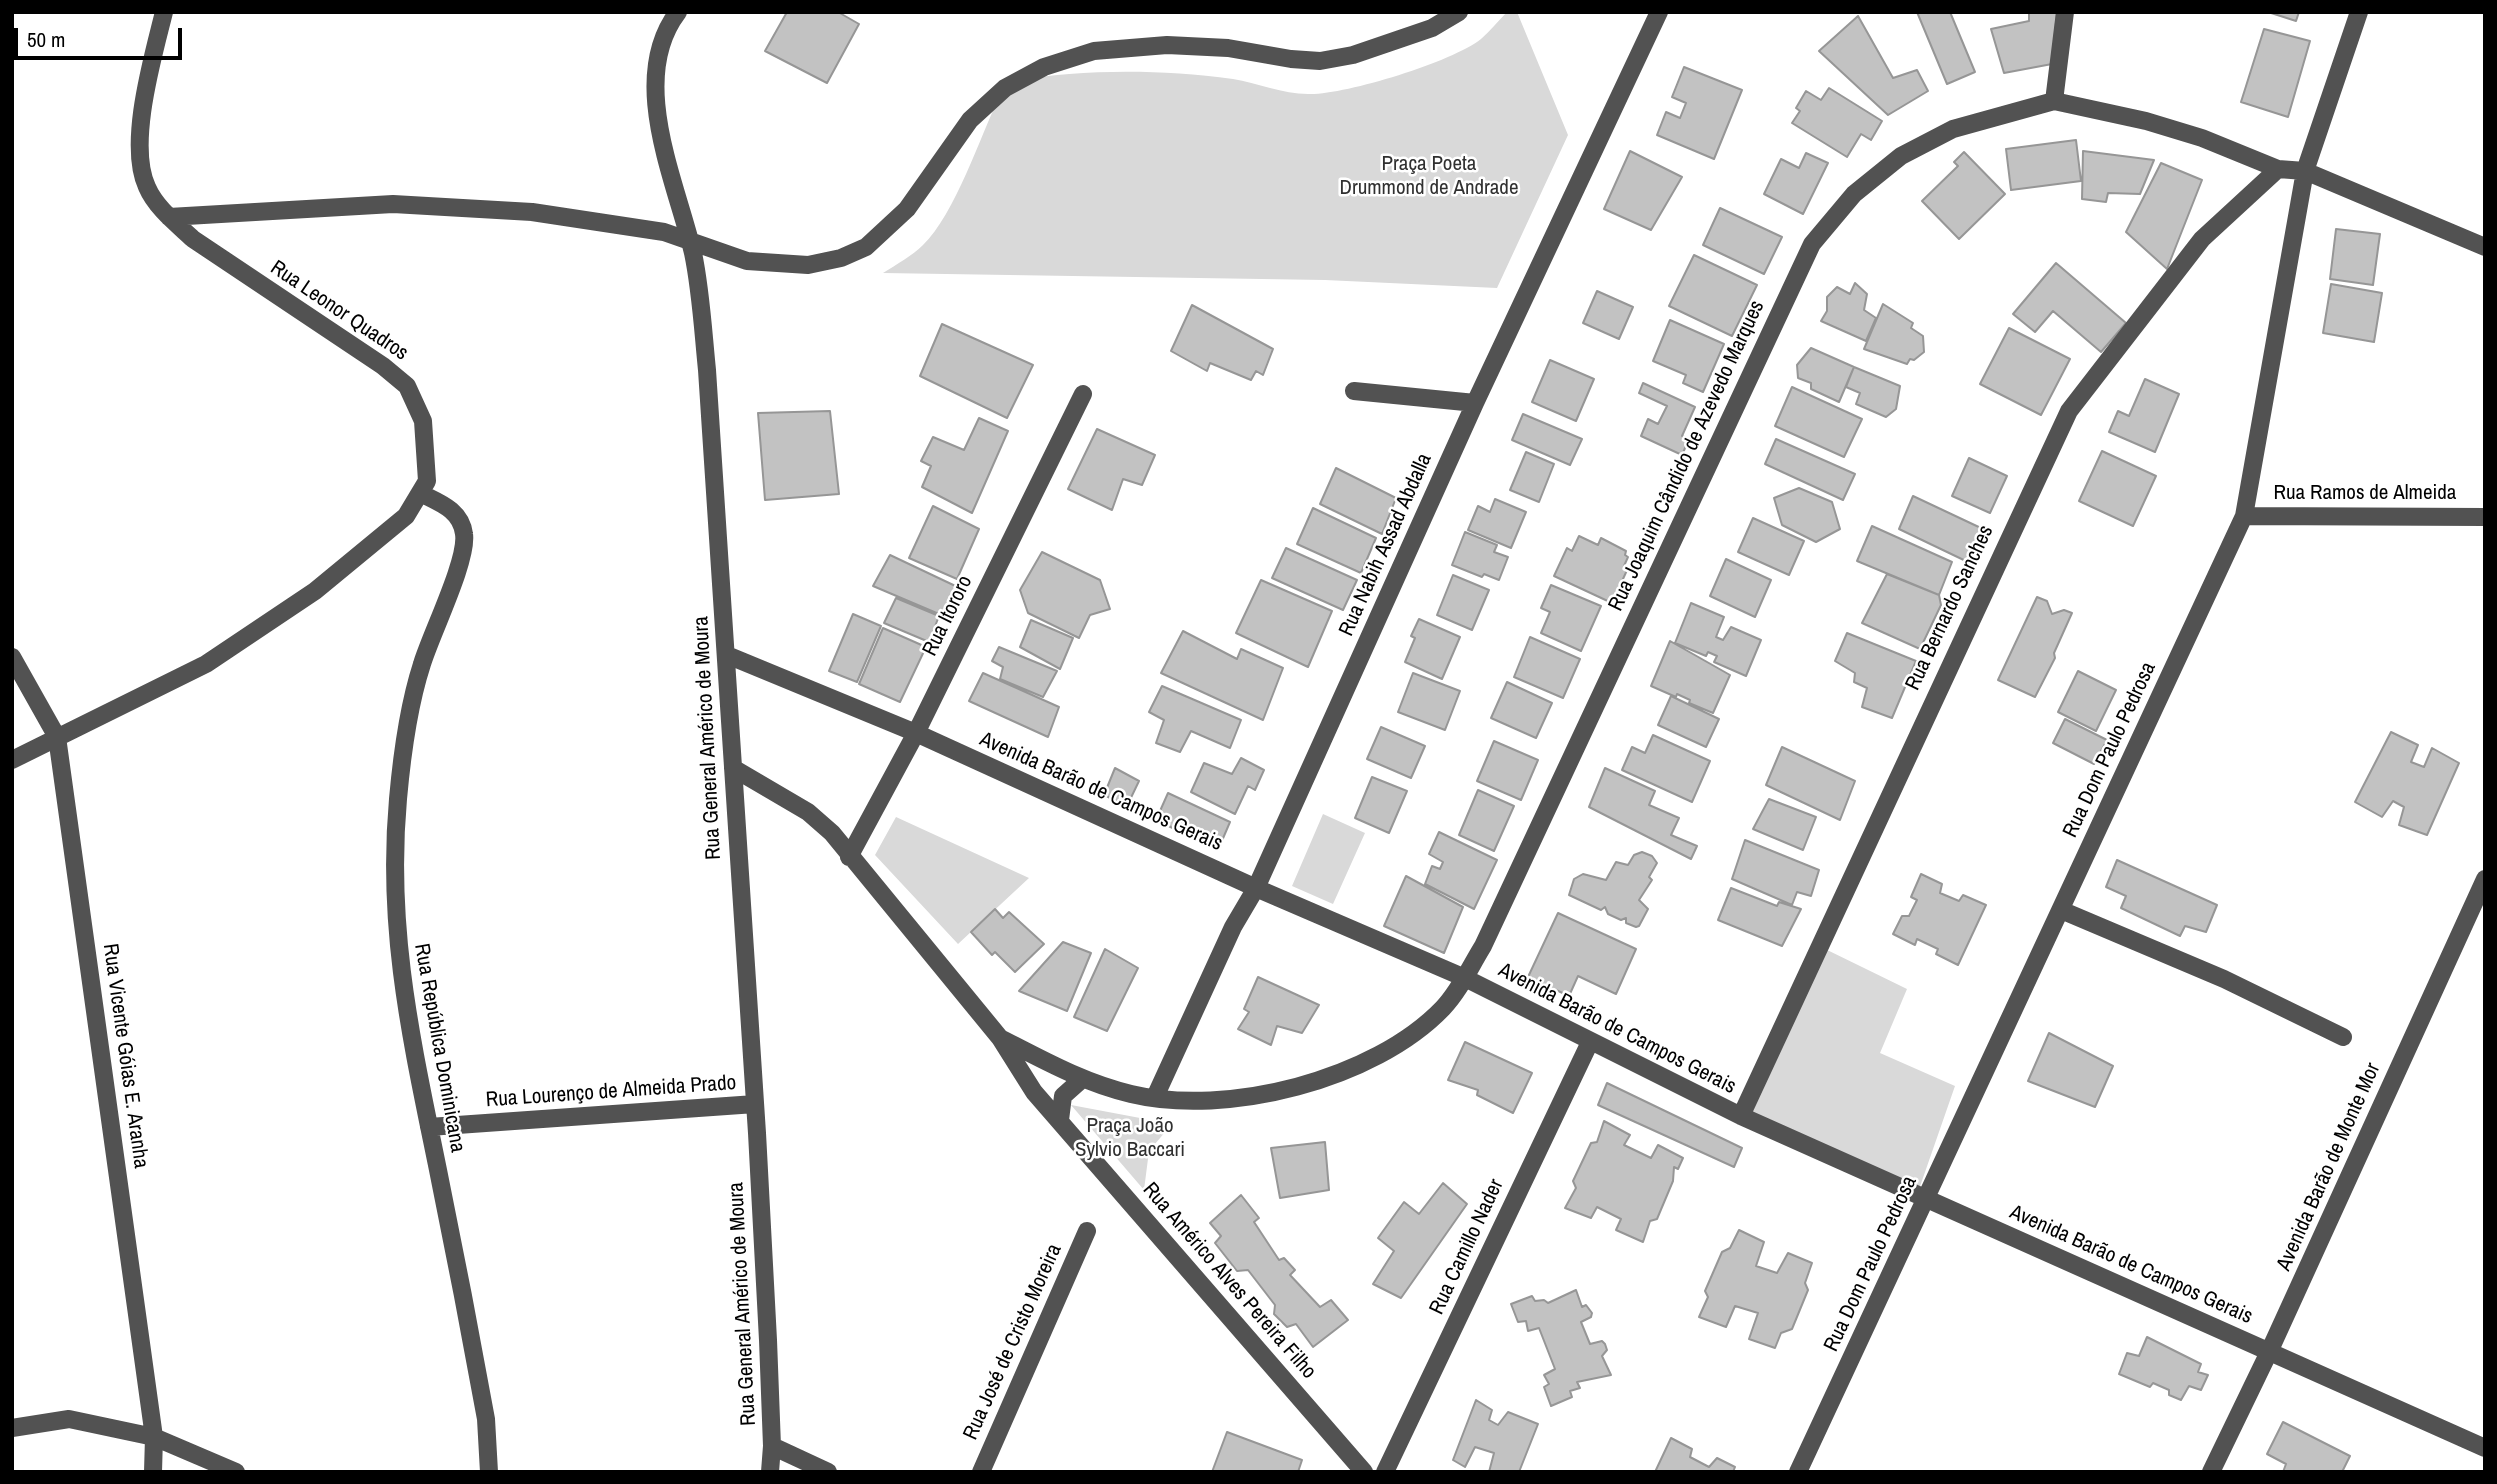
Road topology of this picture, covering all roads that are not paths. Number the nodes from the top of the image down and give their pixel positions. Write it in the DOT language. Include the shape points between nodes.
graph roads {
  1 [pos="164,12"];
  2 [pos="678,12"];
  3 [pos="1459,12"];
  4 [pos="1659,12"];
  5 [pos="2065,12"];
  6 [pos="2359,12"];
  7 [pos="2054,101"];
  8 [pos="2278,170"];
  9 [pos="2305,171"];
  10 [pos="169,217"];
  11 [pos="690,242"];
  12 [pos="2485,247"];
  13 [pos="1354,391"];
  14 [pos="1083,394"];
  15 [pos="1475,403"];
  16 [pos="421,493"];
  17 [pos="2244,516"];
  18 [pos="2485,517"];
  19 [pos="727,654"];
  20 [pos="12,657"];
  21 [pos="916,733"];
  22 [pos="57,737"];
  23 [pos="12,760"];
  24 [pos="733,768"];
  25 [pos="849,857"];
  26 [pos="2485,879"];
  27 [pos="1256,888"];
  28 [pos="2061,910"];
  29 [pos="1465,978"];
  30 [pos="2343,1037"];
  31 [pos="1000,1038"];
  32 [pos="1590,1042"];
  33 [pos="1081,1080"];
  34 [pos="1155,1097"];
  35 [pos="755,1104"];
  36 [pos="1741,1116"];
  37 [pos="1060,1120"];
  38 [pos="429,1128"];
  39 [pos="1927,1200"];
  40 [pos="1087,1231"];
  41 [pos="2270,1352"];
  42 [pos="12,1428"];
  43 [pos="154,1437"];
  44 [pos="772,1446"];
  45 [pos="2485,1448"];
  46 [pos="153,1472"];
  47 [pos="236,1472"];
  48 [pos="489,1472"];
  49 [pos="770,1472"];
  50 [pos="828,1472"];
  51 [pos="981,1472"];
  52 [pos="1364,1472"];
  53 [pos="1385,1472"];
  54 [pos="1798,1472"];
  55 [pos="2211,1472"];
  1 -- 10 [label="street, Rua Leonor Quadros" via="146,80 140,166 147,188"];
  2 -- 11 [label="street, Rua General Américo de Moura" via="661,50 655,77 656,110"];
  3 -- 11 [label="street" via="1432,28 1353,55 1320,61 1167,45 1094,51 1044,67 1005,88 970,120 907,209 866,247 841,258 783,265 747,261"];
  4 -- 15 [label="street, Rua Nabih Assad Abdalla"];
  5 -- 7 [label="street"];
  6 -- 9 [label="street, Rua Dom Paulo Pedrosa"];
  7 -- 8 [label="street, Rua Joaquim Cândido de Azevedo Marques" via="2202,138"];
  7 -- 29 [label="street, Rua Joaquim Cândido de Azevedo Marques" via="1953,129 1901,156 1854,194 1812,244 1559,789"];
  8 -- 9 [label="street, Rua Joaquim Cândido de Azevedo Marques"];
  8 -- 36 [label="street, Rua Bernardo Sanches" via="2202,239 2069,411"];
  9 -- 12 [label="street, Rua Joaquim Cândido de Azevedo Marques"];
  9 -- 17 [label="street, Rua Dom Paulo Pedrosa"];
  10 -- 11 [label="street" via="393,204 532,212 664,232"];
  10 -- 16 [label="street, Rua Leonor Quadros" via="214,254 407,386 423,421 427,446 427,481"];
  11 -- 19 [label="street, Rua General Américo de Moura" via="707,370"];
  13 -- 15 [label="street"];
  14 -- 21 [label="street, Rua Itororo"];
  15 -- 27 [label="street, Rua Nabih Assad Abdalla"];
  16 -- 22 [label="street, Rua Leonor Quadros" via="407,516 316,591 206,664"];
  16 -- 38 [label="street, Rua República Dominicana" via="448,507 460,519 465,536 421,665 402,761 397,818 394,869 400,973"];
  17 -- 18 [label="street, Rua Ramos de Almeida"];
  17 -- 28 [label="street, Rua Dom Paulo Pedrosa"];
  19 -- 21 [label="street, Avenida Barão de Campos Gerais"];
  19 -- 24 [label="street, Rua General Américo de Moura"];
  20 -- 22 [label="street, Rua Vicente Góias E. Aranha"];
  21 -- 25 [label="street, Rua Itororo"];
  21 -- 27 [label="street, Avenida Barão de Campos Gerais"];
  22 -- 23 [label="street, Rua Leonor Quadros"];
  22 -- 43 [label="street, Rua Vicente Góias E. Aranha"];
  24 -- 25 [label="street, Rua Joaquim Cândido de Azevedo Marques" via="808,812 832,833"];
  24 -- 35 [label="street, Rua General Américo de Moura"];
  25 -- 31 [label="street, Rua Joaquim Cândido de Azevedo Marques"];
  26 -- 41 [label="street, Avenida Barão de Monte Mor"];
  27 -- 29 [label="street, Avenida Barão de Campos Gerais"];
  27 -- 34 [label="street, Rua Nabih Assad Abdalla" via="1233,927"];
  28 -- 30 [label="street" via="2224,979"];
  28 -- 39 [label="street, Rua Dom Paulo Pedrosa"];
  29 -- 32 [label="street, Avenida Barão de Campos Gerais"];
  29 -- 34 [label="street, Rua Joaquim Cândido de Azevedo Marques" via="1443,1008 1415,1031 1373,1057 1310,1083 1228,1100"];
  31 -- 33 [label="street, Rua Joaquim Cândido de Azevedo Marques"];
  31 -- 37 [label="street, Rua Joaquim Cândido de Azevedo Marques" via="1030,1086"];
  32 -- 36 [label="street, Avenida Barão de Campos Gerais"];
  32 -- 53 [label="street, Rua Camillo Nader"];
  33 -- 34 [label="street, Rua Joaquim Cândido de Azevedo Marques"];
  33 -- 37 [label="street" via="1063,1096"];
  35 -- 38 [label="street, Rua Lourenço de Almeida Prado"];
  35 -- 44 [label="street, Rua General Américo de Moura"];
  36 -- 39 [label="street, Avenida Barão de Campos Gerais"];
  37 -- 52 [label="street, Rua Américo Alves Pereira Filho"];
  38 -- 48 [label="street, Rua República Dominicana" via="486,1419"];
  39 -- 41 [label="street, Avenida Barão de Campos Gerais"];
  39 -- 54 [label="street, Rua Dom Paulo Pedrosa"];
  40 -- 51 [label="street, Rua José de Cristo Moreira"];
  41 -- 45 [label="street, Avenida Barão de Campos Gerais"];
  41 -- 55 [label="street, Avenida Barão de Monte Mor"];
  42 -- 43 [label="street" via="69,1419"];
  43 -- 46 [label="street, Rua Vicente Góias E. Aranha"];
  43 -- 47 [label="street"];
  44 -- 49 [label="street, Rua General Américo de Moura"];
  44 -- 50 [label="street"];
}
